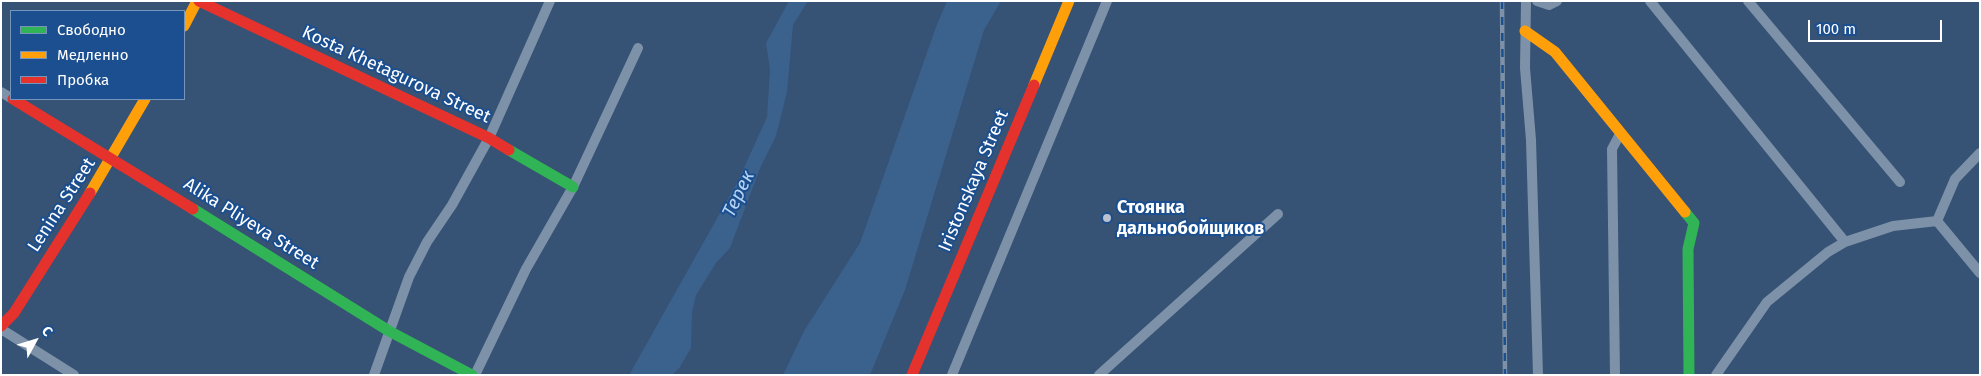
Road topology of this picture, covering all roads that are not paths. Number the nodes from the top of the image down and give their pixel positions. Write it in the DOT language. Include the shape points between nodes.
graph roads {
  1 [pos="198,1"];
  2 [pos="550,1"];
  3 [pos="1069,1"];
  4 [pos="1107,1"];
  5 [pos="1526,1"];
  6 [pos="1537,1"];
  7 [pos="1557,1"];
  8 [pos="1650,1"];
  9 [pos="1748,1"];
  10 [pos="185,24"];
  11 [pos="1525,31"];
  12 [pos="638,48"];
  13 [pos="15,100"];
  14 [pos="143,100"];
  15 [pos="1620,134"];
  16 [pos="489,138"];
  17 [pos="1980,153"];
  18 [pos="112,158"];
  19 [pos="1900,182"];
  20 [pos="573,187"];
  21 [pos="1278,214"];
  22 [pos="1937,221"];
  23 [pos="1845,242"];
  24 [pos="1980,274"];
  25 [pos="1,328"];
  26 [pos="389,332"];
  27 [pos="74,375"];
  28 [pos="374,375"];
  29 [pos="474,375"];
  30 [pos="912,375"];
  31 [pos="952,375"];
  32 [pos="1099,375"];
  33 [pos="1538,375"];
  34 [pos="1615,375"];
  35 [pos="1689,375"];
  36 [pos="1716,375"];
  1 -- 10 [label="street"];
  1 -- 16 [label="street, Kosta Khetagurova Street"];
  2 -- 16 [label="street"];
  3 -- 30 [label="street, Iristonskaya Street"];
  4 -- 31 [label="street"];
  5 -- 11 [label="street"];
  6 -- 7 [label="street" via="1549,5"];
  8 -- 23 [label="street"];
  9 -- 19 [label="street"];
  11 -- 15 [label="street" via="1555,52"];
  11 -- 33 [label="street"];
  12 -- 20 [label="street"];
  13 -- 18 [label="street, Alika Pliyeva Street"];
  14 -- 18 [label="street, Lenina Street"];
  15 -- 34 [label="street" via="1612,149"];
  15 -- 35 [label="street" via="1694,223 1688,249"];
  16 -- 20 [label="street, Kosta Khetagurova Street"];
  16 -- 26 [label="street" via="452,205 427,242 409,277"];
  17 -- 22 [label="street" via="1955,178"];
  18 -- 25 [label="street, Lenina Street"];
  18 -- 26 [label="street, Alika Pliyeva Street"];
  20 -- 29 [label="street" via="526,269"];
  21 -- 32 [label="street"];
  22 -- 23 [label="street" via="1893,226"];
  22 -- 24 [label="street"];
  23 -- 36 [label="street" via="1767,302"];
  25 -- 27 [label="street"];
  26 -- 28 [label="street"];
  26 -- 29 [label="street, Alika Pliyeva Street"];
}
